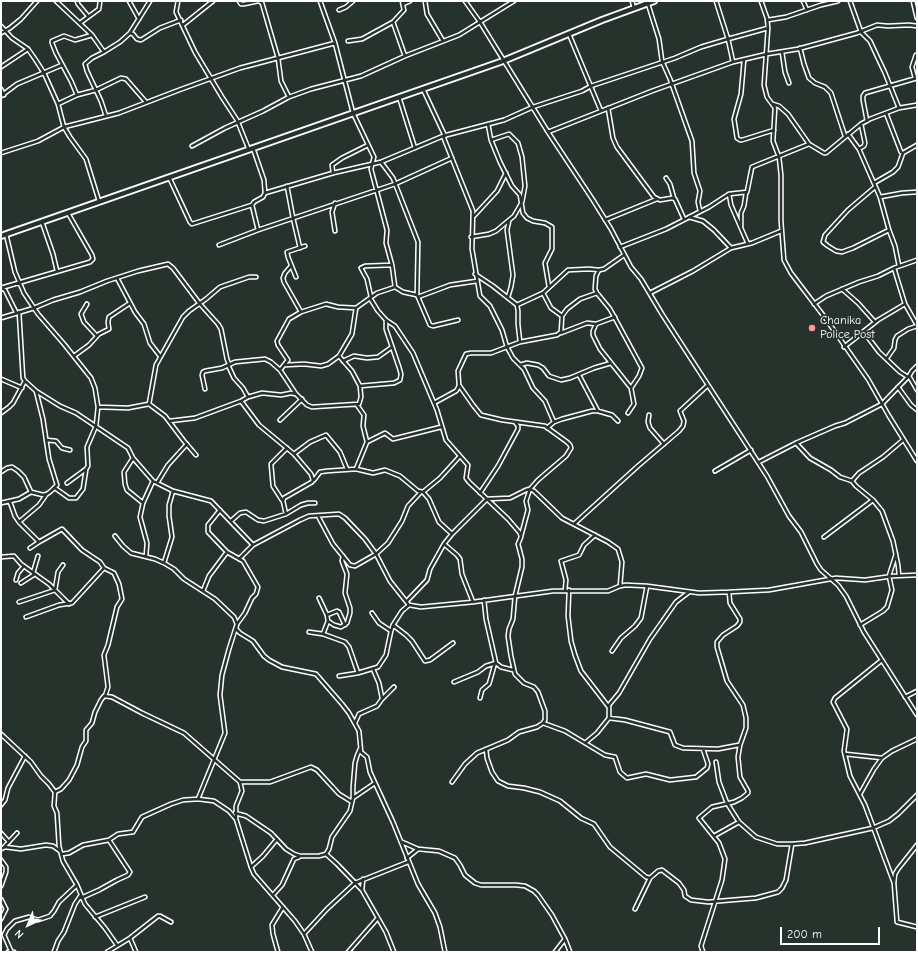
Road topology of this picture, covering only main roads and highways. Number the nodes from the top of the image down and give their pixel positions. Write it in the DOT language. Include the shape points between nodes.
graph roads {
  1 [pos="654,1"];
  2 [pos="1,236"];
  1 -- 2 [label="main road" via="503,61"];
}
